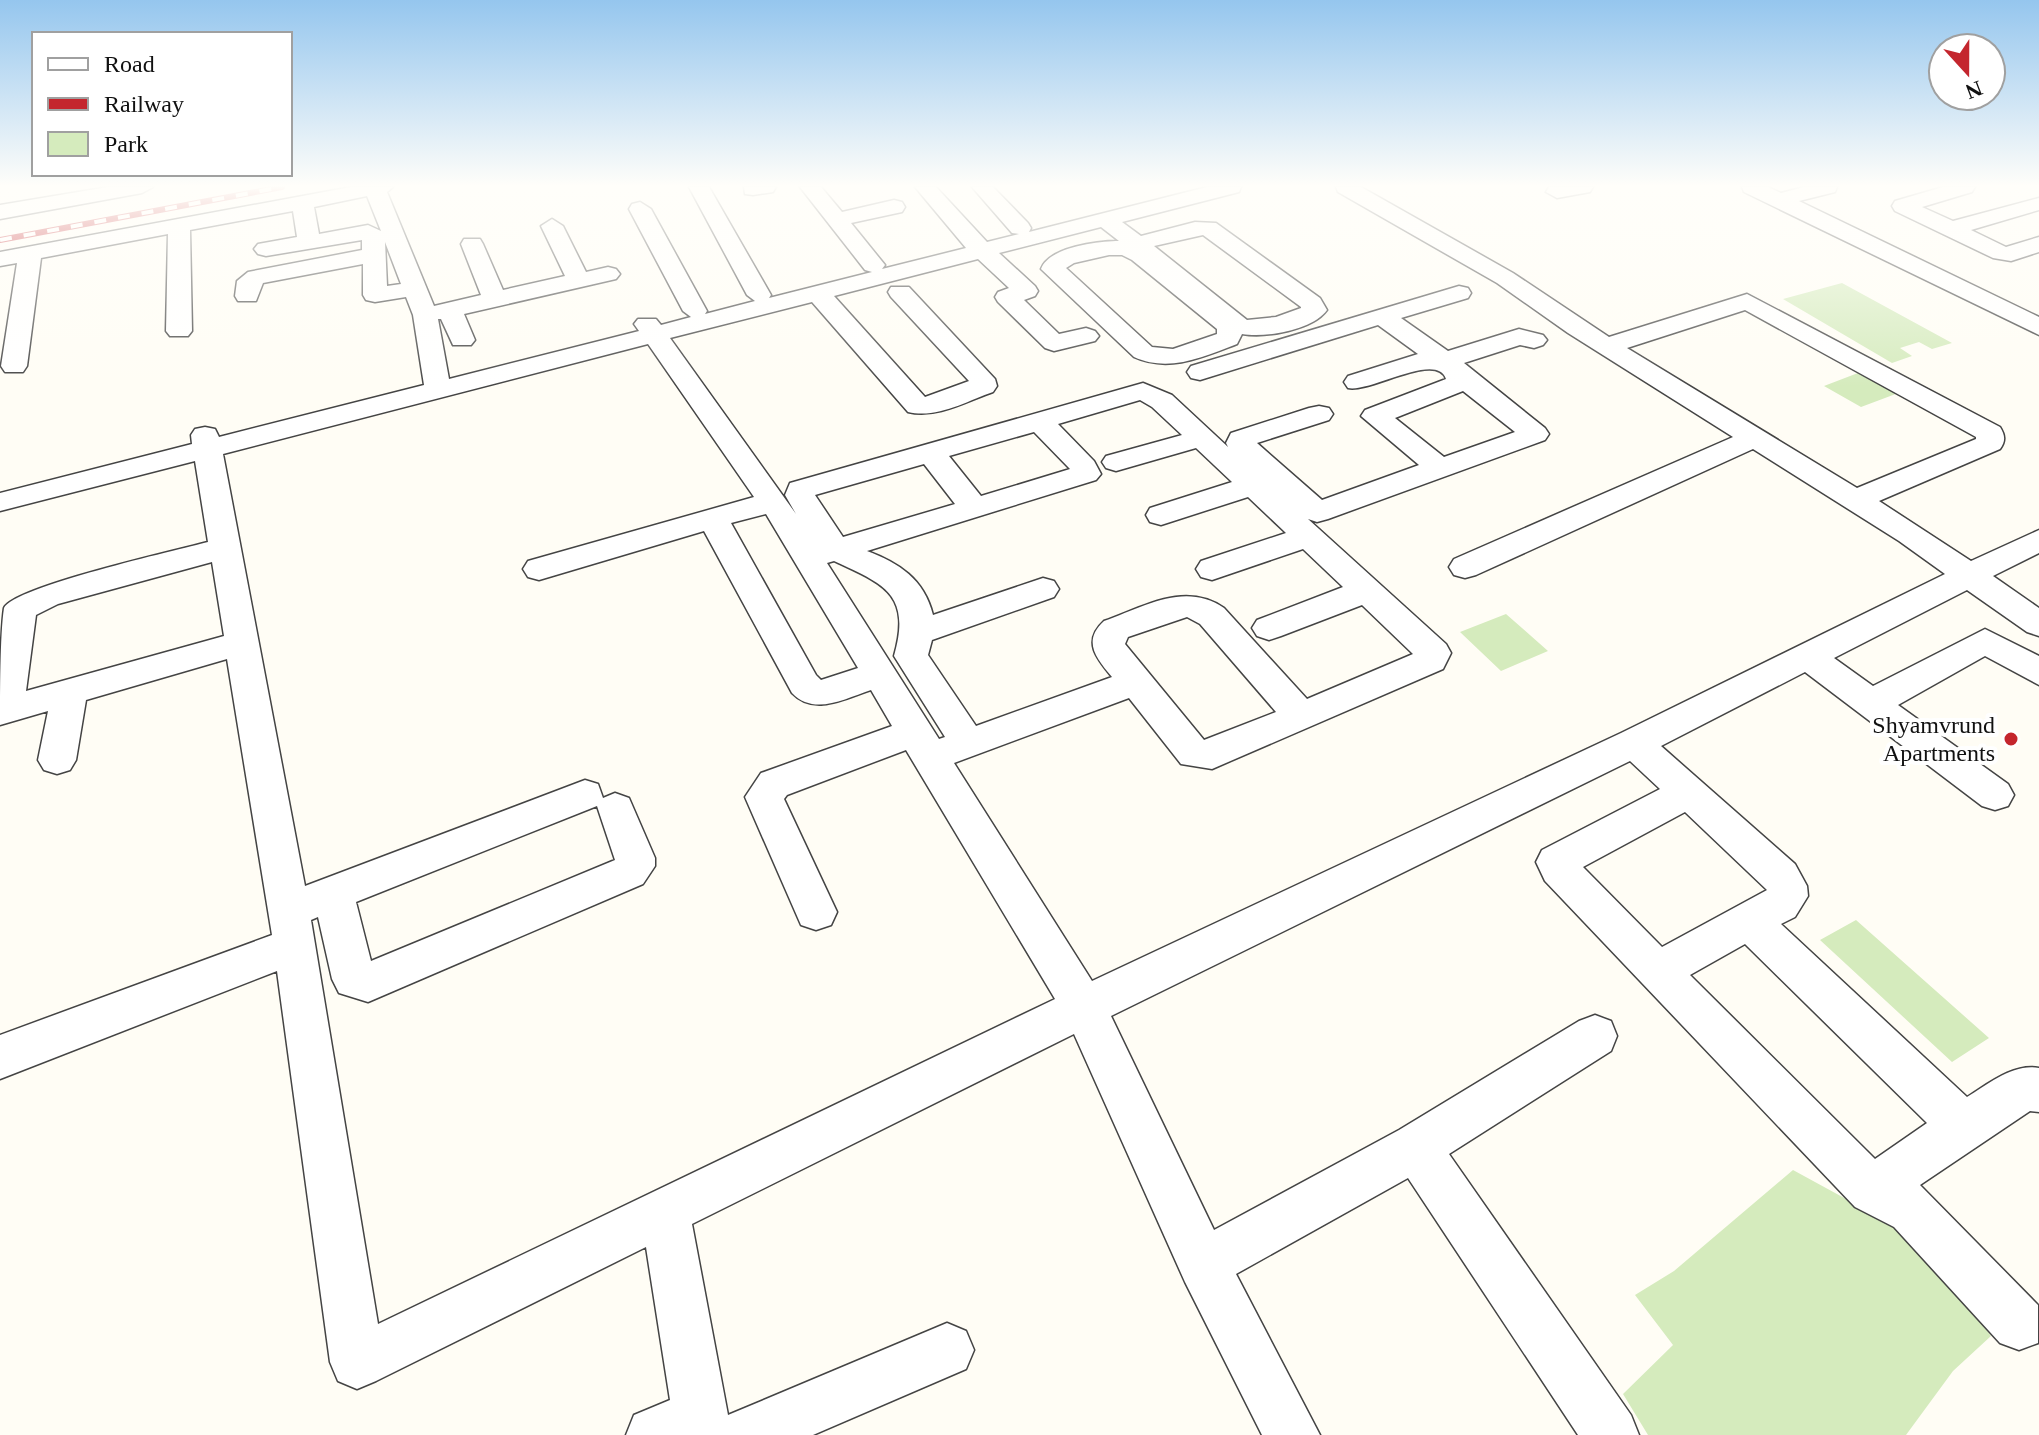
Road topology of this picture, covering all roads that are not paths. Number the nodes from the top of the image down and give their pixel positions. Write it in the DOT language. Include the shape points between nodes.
graph roads {
  1 [pos="30,254"];
  2 [pos="179,254"];
  3 [pos="402,254"];
  4 [pos="476,254"];
  5 [pos="566,254"];
  6 [pos="664,254"];
  7 [pos="736,254"];
  8 [pos="864,254"];
  9 [pos="927,254"];
  10 [pos="943,254"];
  11 [pos="987,254"];
  12 [pos="1049,254"];
  13 [pos="1087,254"];
  14 [pos="1138,254"];
  15 [pos="1149,254"];
  16 [pos="1245,254"];
  17 [pos="1463,254"];
  18 [pos="1892,254"];
  19 [pos="374,255"];
  20 [pos="0,259"];
  21 [pos="1058,262"];
  22 [pos="2039,264"];
  23 [pos="873,265"];
  24 [pos="608,274"];
  25 [pos="579,281"];
  26 [pos="414,289"];
  27 [pos="1968,290"];
  28 [pos="817,292"];
  29 [pos="900,292"];
  30 [pos="1459,293"];
  31 [pos="759,295"];
  32 [pos="247,296"];
  33 [pos="495,300"];
  34 [pos="450,310"];
  35 [pos="695,311"];
  36 [pos="425,315"];
  37 [pos="1382,316"];
  38 [pos="2039,327"];
  39 [pos="1577,328"];
  40 [pos="651,329"];
  41 [pos="179,331"];
  42 [pos="1086,336"];
  43 [pos="462,340"];
  44 [pos="1606,346"];
  45 [pos="14,366"];
  46 [pos="1453,369"];
  47 [pos="1357,382"];
  48 [pos="437,384"];
  49 [pos="1319,414"];
  50 [pos="1039,421"];
  51 [pos="1214,436"];
  52 [pos="1754,438"];
  53 [pos="206,443"];
  54 [pos="931,453"];
  55 [pos="1116,462"];
  56 [pos="1440,468"];
  57 [pos="0,485"];
  58 [pos="1253,485"];
  59 [pos="1855,500"];
  60 [pos="772,501"];
  61 [pos="0,502"];
  62 [pos="974,508"];
  63 [pos="1161,515"];
  64 [pos="713,519"];
  65 [pos="1309,536"];
  66 [pos="2039,540"];
  67 [pos="225,548"];
  68 [pos="822,554"];
  69 [pos="1465,567"];
  70 [pos="539,569"];
  71 [pos="1212,569"];
  72 [pos="1968,575"];
  73 [pos="1043,589"];
  74 [pos="1368,590"];
  75 [pos="2039,624"];
  76 [pos="1269,628"];
  77 [pos="242,643"];
  78 [pos="1807,656"];
  79 [pos="895,657"];
  80 [pos="2039,672"];
  81 [pos="1135,682"];
  82 [pos="70,692"];
  83 [pos="1872,703"];
  84 [pos="3,711"];
  85 [pos="1301,716"];
  86 [pos="1634,743"];
  87 [pos="968,744"];
  88 [pos="922,745"];
  89 [pos="57,760"];
  90 [pos="1688,793"];
  91 [pos="1995,795"];
  92 [pos="333,893"];
  93 [pos="816,912"];
  94 [pos="1749,921"];
  95 [pos="292,928"];
  96 [pos="1657,971"];
  97 [pos="1084,1007"];
  98 [pos="1595,1036"];
  99 [pos="0,1057"];
  100 [pos="2039,1090"];
  101 [pos="1964,1126"];
  102 [pos="1416,1147"];
  103 [pos="1872,1190"];
  104 [pos="665,1211"];
  105 [pos="1203,1264"];
  106 [pos="2019,1324"];
  107 [pos="947,1350"];
  108 [pos="701,1430"];
  109 [pos="1292,1435"];
  110 [pos="1611,1435"];
  1 -- 20 [label="street"];
  1 -- 45 [label="street"];
  2 -- 41 [label="street"];
  3 -- 26 [label="street"];
  4 -- 33 [label="street"];
  5 -- 25 [label="street"];
  6 -- 35 [label="street"];
  7 -- 31 [label="street"];
  8 -- 23 [label="street"];
  9 -- 23 [label="street"];
  10 -- 28 [label="street"];
  11 -- 42 [label="street" via="1026,291 1007,297 1054,343"];
  12 -- 21 [label="street"];
  13 -- 21 [label="street"];
  14 -- 21 [label="street" via="1226,324 1230,336 1167,358 1151,358 1055,273"];
  15 -- 16 [label="street" via="1244,329 1315,310"];
  17 -- 39 [label="street"];
  18 -- 27 [label="street"];
  19 -- 26 [label="street" via="375,295"];
  19 -- 32 [label="street" via="256,277 249,281"];
  22 -- 27 [label="street"];
  23 -- 31 [label="street"];
  24 -- 25 [label="street"];
  25 -- 33 [label="street"];
  26 -- 36 [label="street"];
  27 -- 38 [label="street"];
  28 -- 29 [label="street" via="918,406 984,386"];
  28 -- 40 [label="street"];
  30 -- 37 [label="street"];
  31 -- 35 [label="street"];
  33 -- 34 [label="street"];
  34 -- 36 [label="street"];
  34 -- 43 [label="street"];
  35 -- 40 [label="street"];
  36 -- 48 [label="street"];
  37 -- 46 [label="street"];
  37 -- 51 [label="street" via="1173,380"];
  39 -- 44 [label="street"];
  39 -- 46 [label="street" via="1534,340 1519,337"];
  40 -- 48 [label="street"];
  40 -- 60 [label="street"];
  44 -- 52 [label="street"];
  44 -- 59 [label="street" via="1747,301 1990,433 1990,443"];
  46 -- 47 [label="street" via="1416,362"];
  46 -- 56 [label="street" via="1456,385 1375,416"];
  46 -- 56 [label="street" via="1535,434"];
  48 -- 53 [label="street"];
  49 -- 56 [label="street" via="1240,443 1312,510 1323,511"];
  50 -- 51 [label="street" via="1143,391"];
  50 -- 54 [label="street"];
  50 -- 62 [label="street" via="1086,474"];
  51 -- 55 [label="street"];
  51 -- 58 [label="street"];
  52 -- 59 [label="street"];
  52 -- 69 [label="street"];
  53 -- 57 [label="street"];
  53 -- 61 [label="street"];
  53 -- 67 [label="street"];
  54 -- 62 [label="street"];
  54 -- 68 [label="street" via="801,490"];
  58 -- 63 [label="street"];
  58 -- 65 [label="street"];
  59 -- 72 [label="street"];
  60 -- 64 [label="street"];
  60 -- 68 [label="street"];
  62 -- 68 [label="street"];
  64 -- 70 [label="street"];
  64 -- 79 [label="street" via="812,692 822,693"];
  65 -- 71 [label="street"];
  65 -- 74 [label="street"];
  66 -- 72 [label="street"];
  67 -- 77 [label="street"];
  67 -- 84 [label="street" via="47,596 20,609"];
  68 -- 79 [label="street"];
  68 -- 79 [label="street" via="881,569 908,590 916,607"];
  72 -- 75 [label="street"];
  72 -- 78 [label="street"];
  73 -- 79 [label="street"];
  74 -- 76 [label="street"];
  74 -- 85 [label="street" via="1428,645 1434,653 1431,660"];
  77 -- 82 [label="street"];
  77 -- 95 [label="street"];
  78 -- 83 [label="street"];
  78 -- 86 [label="street"];
  79 -- 87 [label="street"];
  79 -- 88 [label="street"];
  80 -- 83 [label="street" via="1985,641"];
  81 -- 85 [label="street" via="1202,757"];
  81 -- 85 [label="street" via="1110,651 1110,634 1186,605 1199,607"];
  81 -- 87 [label="street"];
  82 -- 84 [label="street"];
  82 -- 89 [label="street"];
  83 -- 91 [label="street"];
  86 -- 90 [label="street"];
  86 -- 97 [label="street"];
  87 -- 88 [label="street"];
  88 -- 93 [label="street" via="784,780 767,789 767,806"];
  88 -- 97 [label="street"];
  90 -- 94 [label="street" via="1787,886 1788,896 1780,904"];
  90 -- 96 [label="street" via="1556,862"];
  92 -- 92 [label="street" via="354,979 368,982 629,872 635,858 600,802"];
  92 -- 95 [label="street"];
  94 -- 96 [label="street"];
  94 -- 101 [label="street"];
  95 -- 99 [label="street"];
  95 -- 104 [label="street" via="357,1362"];
  96 -- 103 [label="street"];
  97 -- 104 [label="street"];
  97 -- 105 [label="street"];
  98 -- 102 [label="street"];
  100 -- 101 [label="street" via="2018,1092"];
  101 -- 103 [label="street"];
  102 -- 105 [label="street"];
  102 -- 110 [label="street"];
  103 -- 106 [label="street" via="1912,1209"];
  104 -- 108 [label="street"];
  105 -- 109 [label="street"];
  107 -- 108 [label="street"];
}
